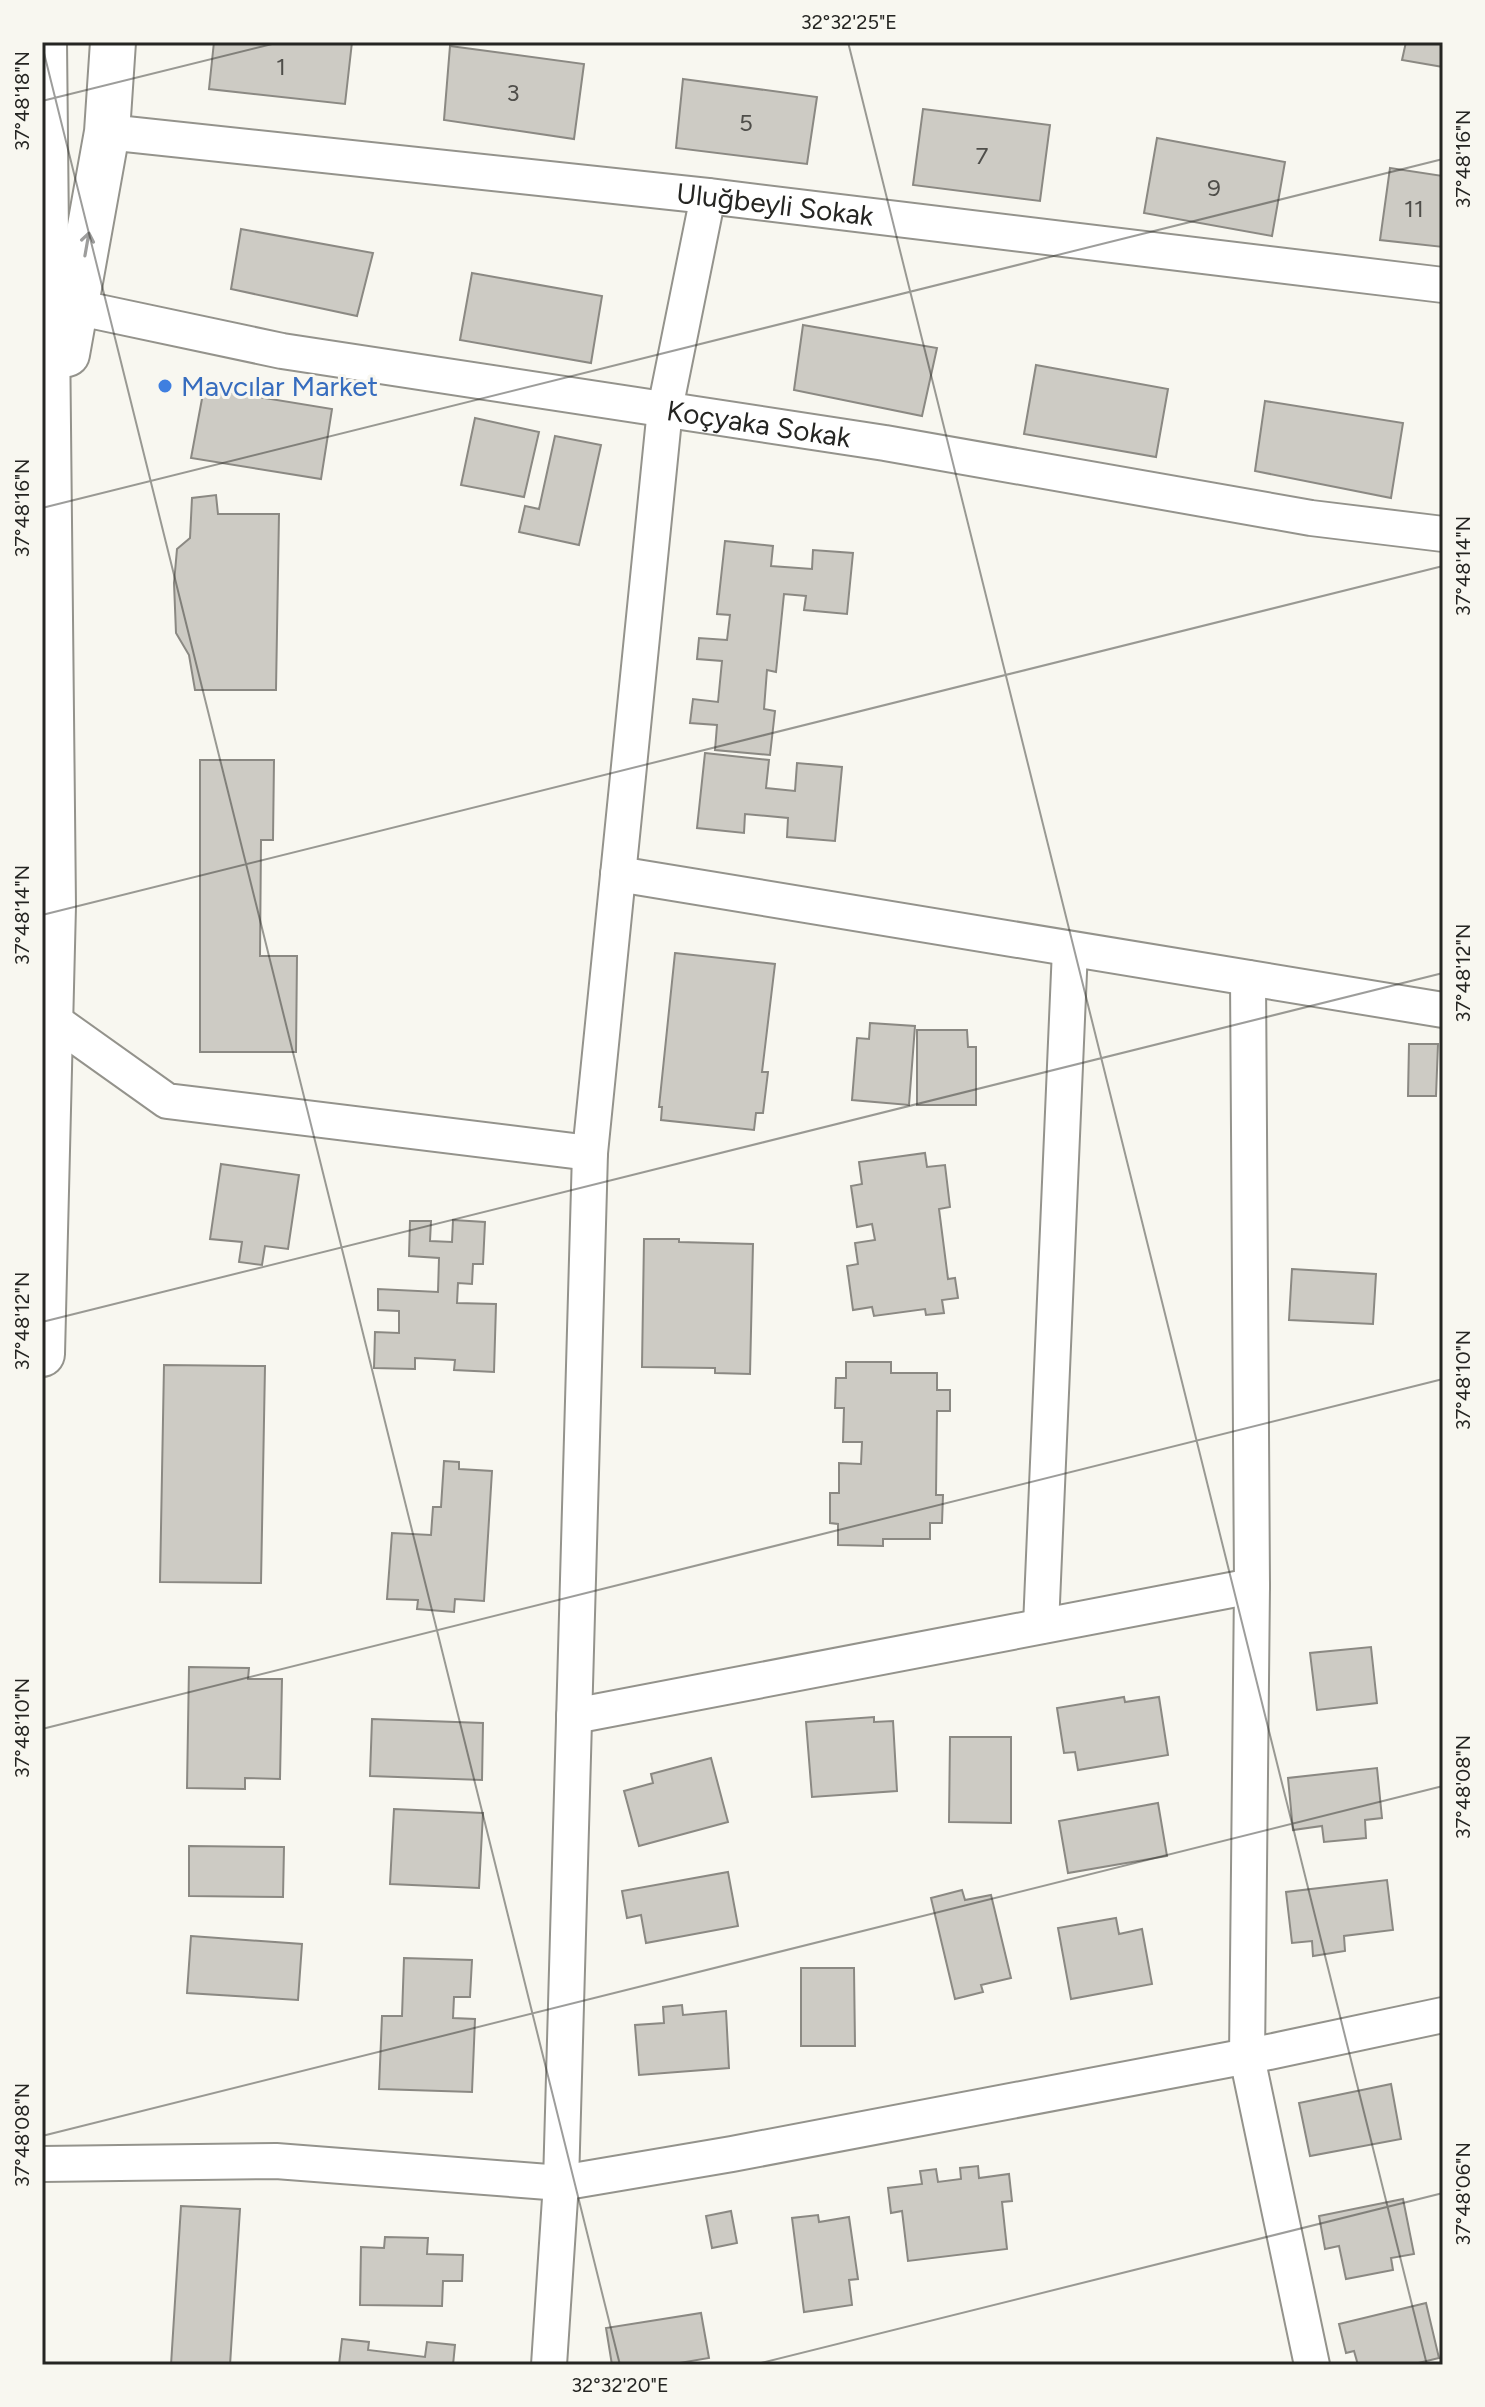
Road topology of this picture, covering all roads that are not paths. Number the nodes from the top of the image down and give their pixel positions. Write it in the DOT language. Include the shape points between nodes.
graph roads {
  1 [pos="44,42"];
  2 [pos="113,42"];
  3 [pos="107,132"];
  4 [pos="708,196"];
  5 [pos="1443,285"];
  6 [pos="75,307"];
  7 [pos="665,409"];
  8 [pos="48,459"];
  9 [pos="1443,534"];
  10 [pos="618,874"];
  11 [pos="1070,949"];
  12 [pos="1248,978"];
  13 [pos="1443,1010"];
  14 [pos="46,1016"];
  15 [pos="590,1153"];
  16 [pos="42,1354"];
  17 [pos="1252,1586"];
  18 [pos="1041,1626"];
  19 [pos="574,1716"];
  20 [pos="1443,2015"];
  21 [pos="1247,2057"];
  22 [pos="42,2164"];
  23 [pos="561,2183"];
  24 [pos="549,2365"];
  25 [pos="1312,2365"];
  1 -- 8 [label="street"];
  2 -- 3 [label="street"];
  3 -- 4 [label="street, Uluğbeyli Sokak"];
  6 -- 3 [label="street, one-way"];
  4 -- 5 [label="street, Uluğbeyli Sokak"];
  4 -- 7 [label="street"];
  6 -- 7 [label="street, Koçyaka Sokak" via="282,351"];
  6 -- 8 [label="street"];
  7 -- 9 [label="street, Koçyaka Sokak" via="1311,518"];
  7 -- 10 [label="street"];
  8 -- 14 [label="street" via="53,890"];
  10 -- 11 [label="street"];
  10 -- 15 [label="street"];
  11 -- 12 [label="street"];
  11 -- 18 [label="street"];
  12 -- 13 [label="street"];
  12 -- 17 [label="street"];
  14 -- 15 [label="street" via="167,1101"];
  14 -- 16 [label="street"];
  15 -- 19 [label="street"];
  17 -- 18 [label="street"];
  17 -- 21 [label="street"];
  18 -- 19 [label="street"];
  19 -- 23 [label="street"];
  20 -- 21 [label="street"];
  21 -- 23 [label="street"];
  21 -- 25 [label="street"];
  22 -- 23 [label="street" via="276,2161"];
  23 -- 24 [label="street"];
}
